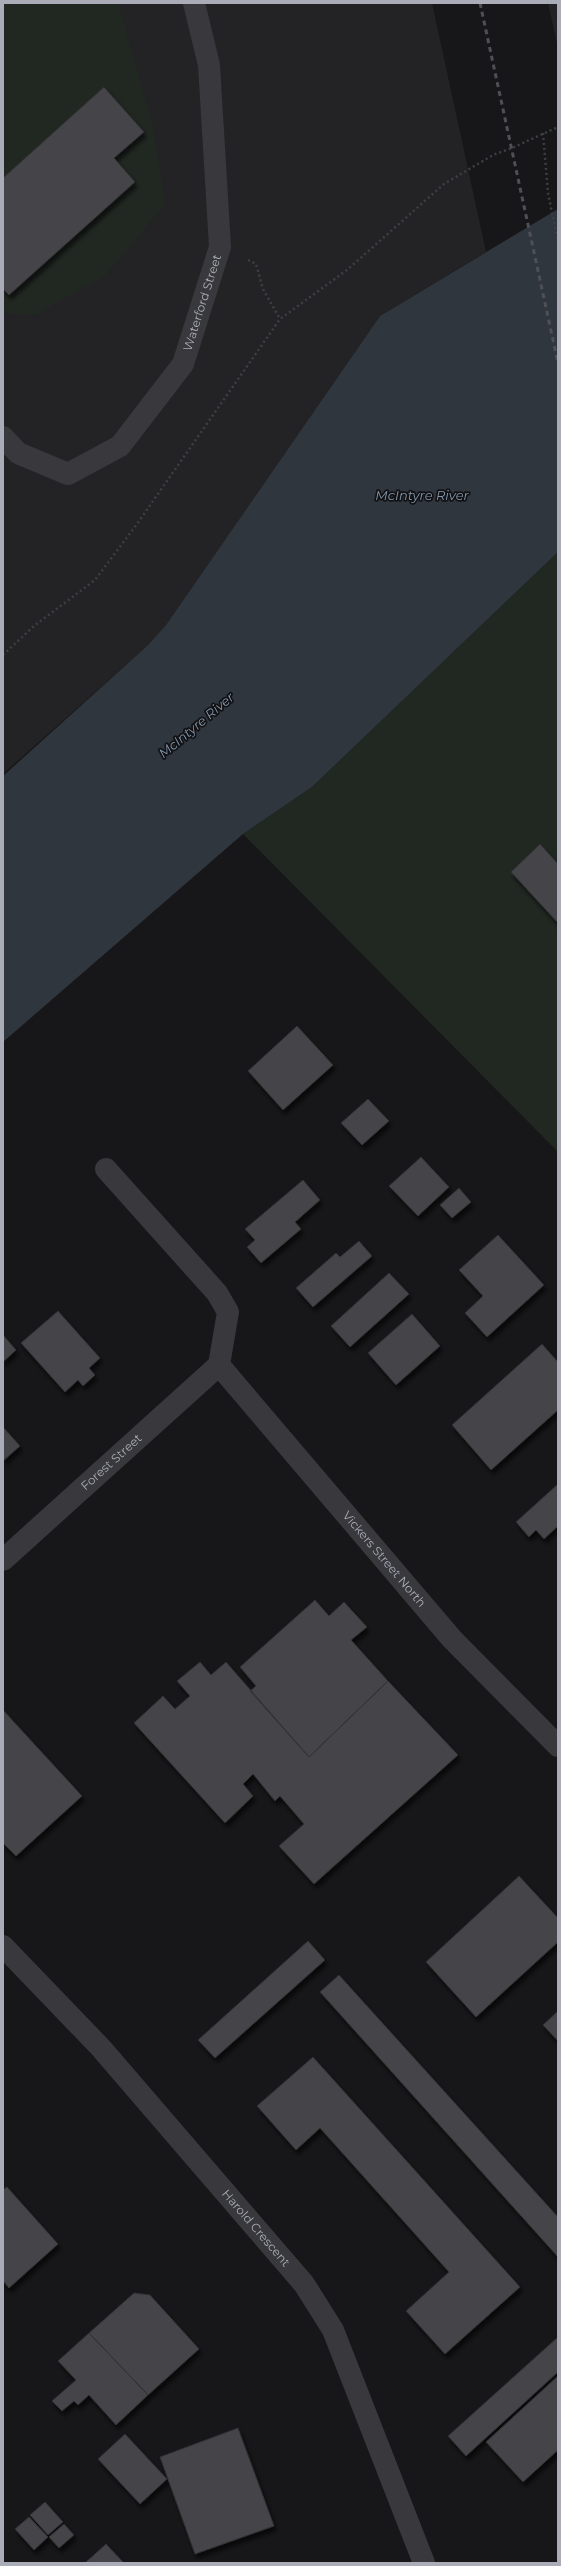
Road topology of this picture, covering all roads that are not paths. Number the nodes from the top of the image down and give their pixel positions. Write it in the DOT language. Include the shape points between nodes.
graph roads {
  1 [pos="194,3"];
  2 [pos="3,437"];
  3 [pos="106,1169"];
  4 [pos="219,1365"];
  5 [pos="3,1560"];
  6 [pos="558,1746"];
  7 [pos="3,1946"];
  8 [pos="424,2563"];
  1 -- 2 [label="street, Waterford Street" via="209,65 220,247 183,364 120,446 68,474 18,453"];
  3 -- 4 [label="street" via="217,1293 228,1312"];
  4 -- 5 [label="street, Forest Street"];
  4 -- 6 [label="street, Vickers Street North" via="452,1639"];
  7 -- 8 [label="street, Harold Crescent" via="101,2048 304,2284 333,2330"];
}
